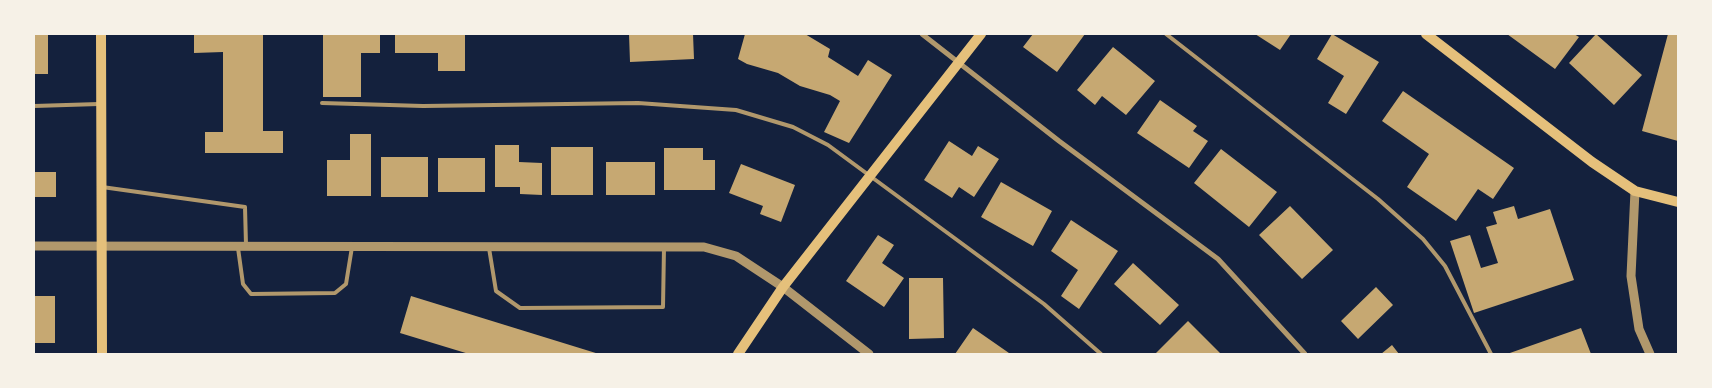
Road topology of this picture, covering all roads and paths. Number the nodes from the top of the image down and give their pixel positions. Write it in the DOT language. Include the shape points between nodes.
graph roads {
  1 [pos="102,34"];
  2 [pos="922,34"];
  3 [pos="981,34"];
  4 [pos="1166,34"];
  5 [pos="1426,34"];
  6 [pos="959,62"];
  7 [pos="322,103"];
  8 [pos="102,104"];
  9 [pos="34,106"];
  10 [pos="869,177"];
  11 [pos="102,187"];
  12 [pos="1636,191"];
  13 [pos="1678,202"];
  14 [pos="34,246"];
  15 [pos="102,246"];
  16 [pos="242,246"];
  17 [pos="352,246"];
  18 [pos="489,246"];
  19 [pos="664,246"];
  20 [pos="783,287"];
  21 [pos="102,354"];
  22 [pos="738,354"];
  23 [pos="869,354"];
  24 [pos="1101,354"];
  25 [pos="1305,354"];
  26 [pos="1492,354"];
  27 [pos="1650,354"];
  1 -- 8 [label="main road"];
  2 -- 6 [label="street"];
  3 -- 6 [label="main road"];
  4 -- 26 [label="lane" via="1378,199 1423,239 1445,266"];
  5 -- 12 [label="main road" via="1592,162"];
  6 -- 10 [label="main road"];
  6 -- 25 [label="street" via="1218,259"];
  7 -- 10 [label="lane" via="423,106 638,103 736,110 793,126 828,145"];
  8 -- 9 [label="lane"];
  8 -- 11 [label="main road"];
  10 -- 20 [label="main road"];
  10 -- 24 [label="lane" via="1044,304"];
  11 -- 15 [label="main road"];
  11 -- 16 [label="lane" via="245,207"];
  12 -- 13 [label="main road"];
  12 -- 27 [label="street" via="1631,276 1639,329"];
  14 -- 15 [label="street"];
  15 -- 16 [label="street"];
  15 -- 21 [label="main road"];
  16 -- 17 [label="street"];
  16 -- 17 [label="lane" via="243,284 251,294 335,293 346,284"];
  17 -- 18 [label="street"];
  18 -- 19 [label="street"];
  18 -- 19 [label="lane" via="496,291 520,308 663,307"];
  19 -- 20 [label="street" via="704,247 736,256"];
  20 -- 22 [label="main road"];
  20 -- 23 [label="street"];
}
